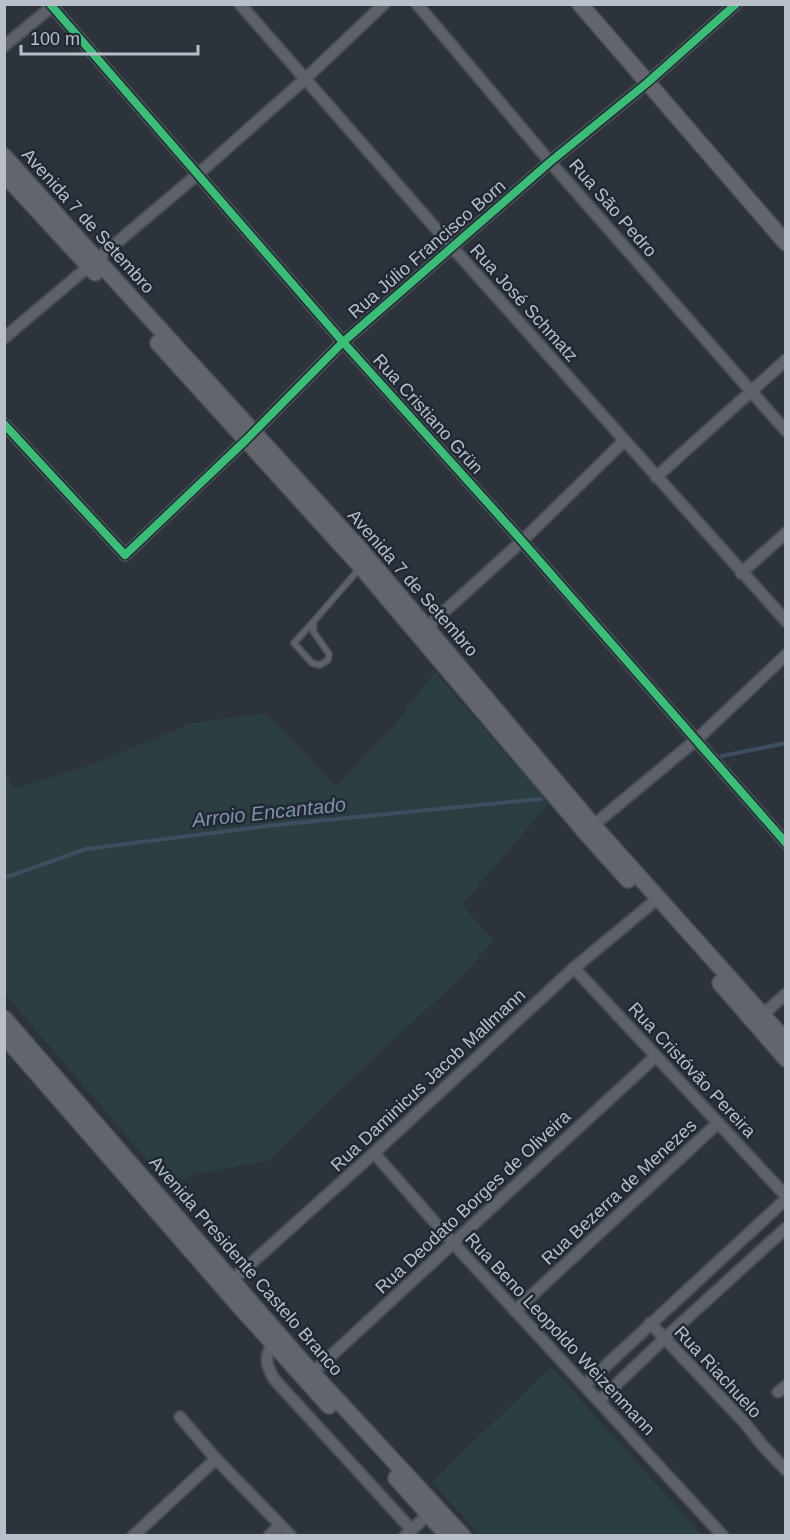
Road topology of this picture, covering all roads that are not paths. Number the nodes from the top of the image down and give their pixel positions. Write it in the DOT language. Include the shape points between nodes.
graph roads {
  1 [pos="240,4"];
  2 [pos="384,4"];
  3 [pos="417,4"];
  4 [pos="580,4"];
  5 [pos="736,4"];
  6 [pos="52,5"];
  7 [pos="4,46"];
  8 [pos="305,79"];
  9 [pos="647,82"];
  10 [pos="550,162"];
  11 [pos="6,164"];
  12 [pos="198,174"];
  13 [pos="786,243"];
  14 [pos="452,247"];
  15 [pos="93,264"];
  16 [pos="4,338"];
  17 [pos="343,342"];
  18 [pos="786,360"];
  19 [pos="750,391"];
  20 [pos="4,424"];
  21 [pos="786,431"];
  22 [pos="249,436"];
  23 [pos="624,441"];
  24 [pos="656,477"];
  25 [pos="786,533"];
  26 [pos="522,541"];
  27 [pos="365,563"];
  28 [pos="741,573"];
  29 [pos="314,621"];
  30 [pos="786,621"];
  31 [pos="422,631"];
  32 [pos="786,655"];
  33 [pos="696,740"];
  34 [pos="589,828"];
  35 [pos="786,843"];
  36 [pos="654,901"];
  37 [pos="574,968"];
  38 [pos="786,994"];
  39 [pos="4,1018"];
  40 [pos="758,1018"];
  41 [pos="4,1036"];
  42 [pos="786,1041"];
  43 [pos="656,1056"];
  44 [pos="786,1059"];
  45 [pos="718,1123"];
  46 [pos="374,1153"];
  47 [pos="786,1197"];
  48 [pos="786,1228"];
  49 [pos="453,1243"];
  50 [pos="227,1285"];
  51 [pos="515,1311"];
  52 [pos="650,1323"];
  53 [pos="664,1338"];
  54 [pos="276,1340"];
  55 [pos="308,1377"];
  56 [pos="585,1384"];
  57 [pos="599,1401"];
  58 [pos="180,1417"];
  59 [pos="216,1459"];
  60 [pos="786,1470"];
  61 [pos="433,1510"];
  62 [pos="280,1526"];
  63 [pos="408,1532"];
  64 [pos="134,1536"];
  65 [pos="269,1536"];
  66 [pos="291,1536"];
  67 [pos="448,1536"];
  68 [pos="463,1536"];
  69 [pos="723,1536"];
  1 -- 8 [label="street, Rua José Schmatz"];
  2 -- 8 [label="street"];
  3 -- 10 [label="street, Rua São Pedro"];
  4 -- 9 [label="main road"];
  5 -- 9 [label="street, Rua Júlio Francisco Born"];
  6 -- 7 [label="street"];
  6 -- 12 [label="street, Rua Cristiano Grün"];
  8 -- 12 [label="street"];
  8 -- 14 [label="street, Rua José Schmatz"];
  9 -- 10 [label="street, Rua Júlio Francisco Born"];
  9 -- 13 [label="main road"];
  10 -- 14 [label="street, Rua Júlio Francisco Born"];
  10 -- 19 [label="street, Rua São Pedro"];
  11 -- 15 [label="main road, Avenida 7 de Setembro"];
  12 -- 15 [label="street"];
  12 -- 17 [label="street, Rua Cristiano Grün"];
  14 -- 17 [label="street, Rua Júlio Francisco Born"];
  14 -- 23 [label="street, Rua José Schmatz"];
  15 -- 16 [label="street"];
  15 -- 22 [label="main road, Avenida 7 de Setembro"];
  17 -- 22 [label="street, Rua Júlio Francisco Born"];
  17 -- 26 [label="street, Rua Cristiano Grün"];
  18 -- 19 [label="street"];
  19 -- 21 [label="street, Rua São Pedro"];
  19 -- 24 [label="street"];
  20 -- 22 [label="street, Rua Júlio Francisco Born" via="125,555"];
  22 -- 27 [label="main road, Avenida 7 de Setembro"];
  23 -- 24 [label="street, Rua José Schmatz"];
  23 -- 26 [label="street"];
  24 -- 28 [label="street, Rua José Schmatz"];
  25 -- 28 [label="street"];
  26 -- 31 [label="street"];
  26 -- 33 [label="street, Rua Cristiano Grün"];
  27 -- 29 [label="lane"];
  27 -- 31 [label="main road, Avenida 7 de Setembro"];
  28 -- 30 [label="street, Rua José Schmatz"];
  29 -- 29 [label="lane" via="314,631 329,654 328,660 320,665 312,663 294,643"];
  31 -- 34 [label="main road, Avenida 7 de Setembro"];
  32 -- 33 [label="street"];
  33 -- 34 [label="street"];
  33 -- 35 [label="street, Rua Cristiano Grün"];
  34 -- 36 [label="main road, Avenida 7 de Setembro"];
  36 -- 37 [label="street, Rua Daminicus Jacob Mallmann"];
  36 -- 40 [label="main road, Avenida 7 de Setembro"];
  37 -- 43 [label="street, Rua Cristóvão Pereira"];
  37 -- 46 [label="street, Rua Daminicus Jacob Mallmann"];
  38 -- 40 [label="street"];
  39 -- 50 [label="main road, Avenida Presidente Castelo Branco"];
  40 -- 42 [label="main road, Avenida 7 de Setembro"];
  40 -- 44 [label="main road, Avenida 7 de Setembro"];
  41 -- 50 [label="main road, Avenida Presidente Castelo Branco"];
  43 -- 45 [label="street, Rua Cristóvão Pereira"];
  43 -- 49 [label="street, Rua Deodato Borges de Oliveira"];
  45 -- 47 [label="street, Rua Cristóvão Pereira"];
  45 -- 51 [label="street, Rua Bezerra de Menezes"];
  46 -- 49 [label="street, Rua Beno Leopoldo Weizenmann"];
  46 -- 50 [label="street, Rua Daminicus Jacob Mallmann"];
  47 -- 52 [label="street"];
  48 -- 53 [label="street"];
  49 -- 51 [label="street, Rua Beno Leopoldo Weizenmann"];
  49 -- 55 [label="street, Rua Deodato Borges de Oliveira"];
  50 -- 54 [label="main road, Avenida Presidente Castelo Branco"];
  51 -- 56 [label="street, Rua Beno Leopoldo Weizenmann"];
  52 -- 53 [label="street, Rua Riachuelo"];
  52 -- 56 [label="street"];
  53 -- 57 [label="street"];
  53 -- 60 [label="street, Rua Riachuelo"];
  54 -- 55 [label="main road, Avenida Presidente Castelo Branco"];
  54 -- 63 [label="street" via="267,1357 274,1379"];
  55 -- 61 [label="main road, Avenida Presidente Castelo Branco" via="377,1444"];
  56 -- 57 [label="street, Rua Beno Leopoldo Weizenmann"];
  57 -- 69 [label="street, Rua Beno Leopoldo Weizenmann"];
  58 -- 59 [label="street"];
  59 -- 62 [label="street"];
  59 -- 64 [label="street"];
  61 -- 63 [label="street"];
  61 -- 67 [label="main road, Avenida Presidente Castelo Branco"];
  61 -- 68 [label="main road, Avenida Presidente Castelo Branco"];
  62 -- 65 [label="street"];
  62 -- 66 [label="street"];
}
